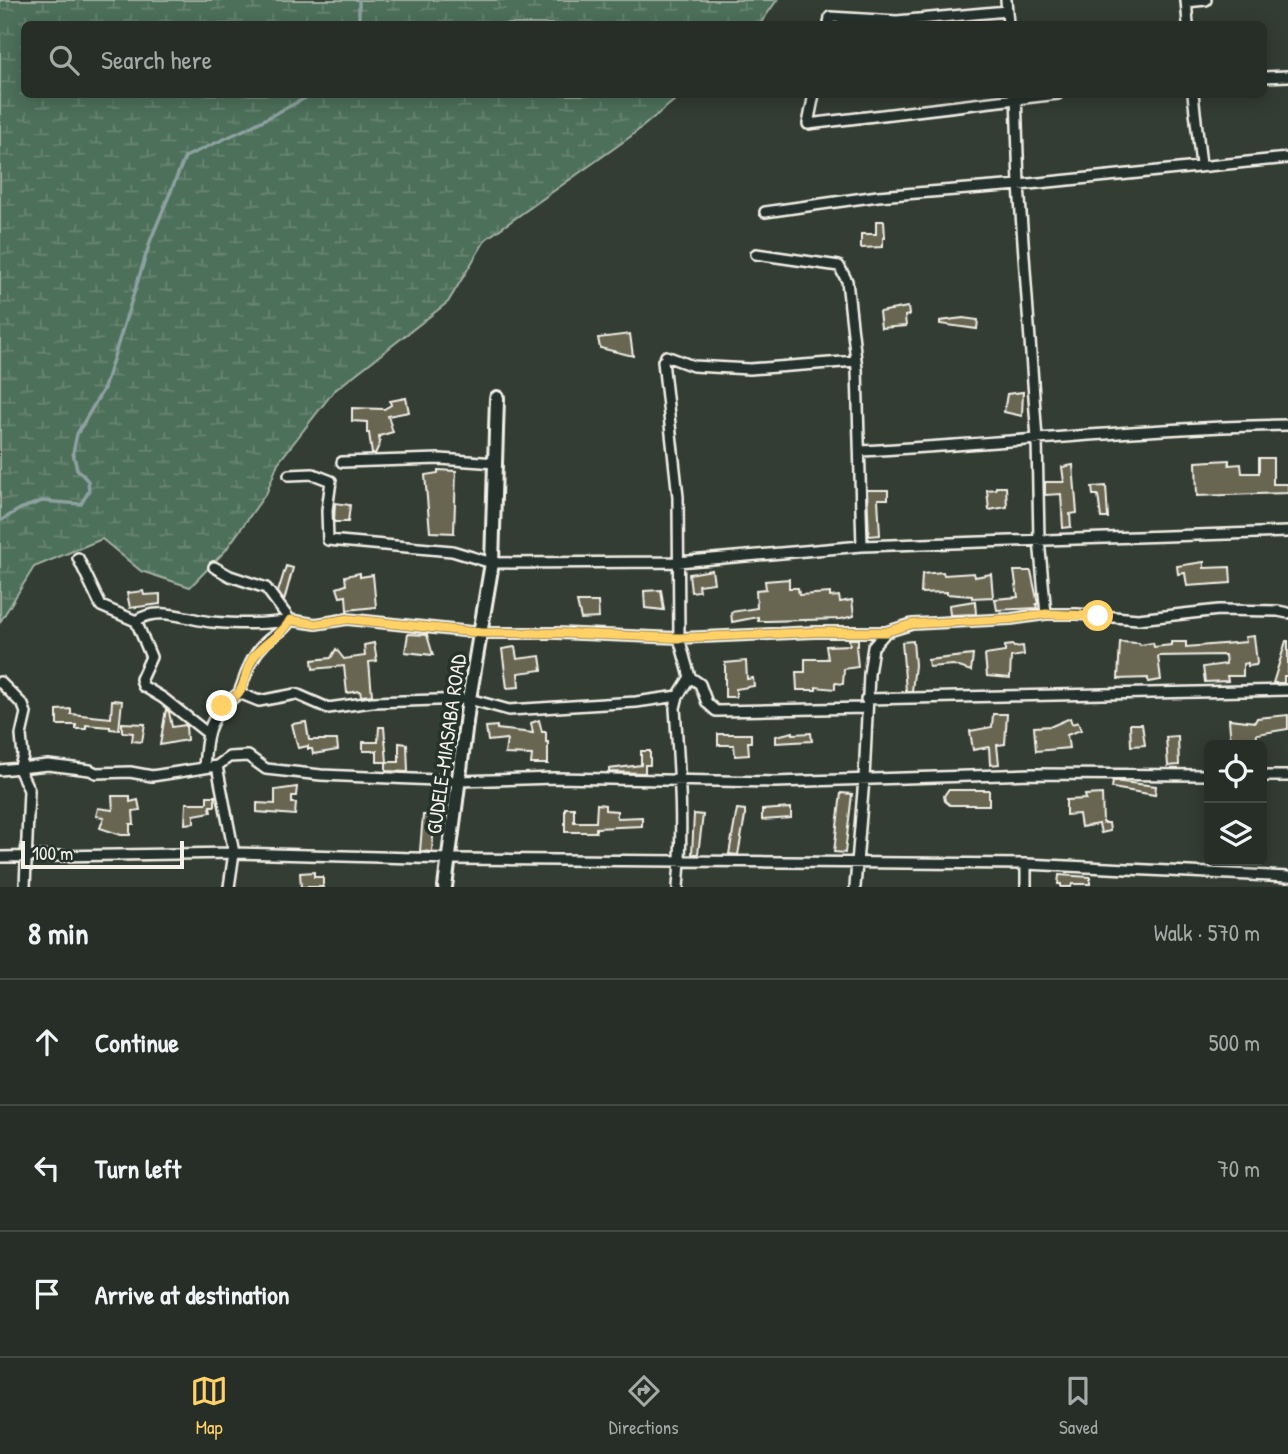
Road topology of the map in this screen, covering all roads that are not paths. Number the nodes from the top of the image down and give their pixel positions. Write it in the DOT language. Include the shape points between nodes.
graph roads {
  1 [pos="1006,0"];
  2 [pos="1206,0"];
  3 [pos="1186,1"];
  4 [pos="1007,11"];
  5 [pos="829,21"];
  6 [pos="897,21"];
  7 [pos="897,21"];
  8 [pos="1008,21"];
  9 [pos="1188,21"];
  10 [pos="1288,76"];
  11 [pos="1267,77"];
  12 [pos="813,98"];
  13 [pos="1008,98"];
  14 [pos="1016,98"];
  15 [pos="1193,98"];
  16 [pos="1288,158"];
  17 [pos="1200,165"];
  18 [pos="1019,185"];
  19 [pos="765,212"];
  20 [pos="756,254"];
  21 [pos="856,361"];
  22 [pos="498,398"];
  23 [pos="1288,425"];
  24 [pos="1037,439"];
  25 [pos="861,451"];
  26 [pos="342,462"];
  27 [pos="496,463"];
  28 [pos="289,475"];
  29 [pos="1288,532"];
  30 [pos="1039,540"];
  31 [pos="862,546"];
  32 [pos="78,558"];
  33 [pos="492,562"];
  34 [pos="678,562"];
  35 [pos="214,567"];
  36 [pos="1288,613"];
  37 [pos="1046,614"];
  38 [pos="290,620"];
  39 [pos="136,621"];
  40 [pos="886,632"];
  41 [pos="482,633"];
  42 [pos="679,638"];
  43 [pos="690,677"];
  44 [pos="0,682"];
  45 [pos="1288,690"];
  46 [pos="239,693"];
  47 [pos="678,696"];
  48 [pos="469,699"];
  49 [pos="866,704"];
  50 [pos="206,732"];
  51 [pos="217,766"];
  52 [pos="204,767"];
  53 [pos="0,769"];
  54 [pos="19,769"];
  55 [pos="1204,775"];
  56 [pos="1267,776"];
  57 [pos="1288,776"];
  58 [pos="864,779"];
  59 [pos="459,781"];
  60 [pos="680,781"];
  61 [pos="234,853"];
  62 [pos="27,856"];
  63 [pos="0,857"];
  64 [pos="449,859"];
  65 [pos="681,862"];
  66 [pos="859,862"];
  67 [pos="1026,864"];
  68 [pos="1288,877"];
  69 [pos="25,887"];
  70 [pos="229,887"];
  71 [pos="445,887"];
  72 [pos="678,887"];
  73 [pos="855,887"];
  74 [pos="1026,887"];
  1 -- 4 [label="street"];
  2 -- 3 [label="street"];
  3 -- 9 [label="street"];
  4 -- 6 [label="street"];
  4 -- 8 [label="street"];
  5 -- 7 [label="street" via="830,17"];
  10 -- 11 [label="street"];
  12 -- 13 [label="street" via="808,124"];
  14 -- 18 [label="street"];
  15 -- 17 [label="street"];
  16 -- 17 [label="street"];
  17 -- 18 [label="street"];
  18 -- 19 [label="street" via="878,196"];
  18 -- 24 [label="street"];
  20 -- 21 [label="street" via="839,266 847,281"];
  21 -- 25 [label="street"];
  21 -- 34 [label="street" via="750,369 693,366 665,359 678,497"];
  22 -- 27 [label="street, GUDELE-MIASABA ROAD"];
  23 -- 24 [label="street"];
  24 -- 25 [label="street"];
  24 -- 30 [label="street"];
  25 -- 31 [label="street"];
  26 -- 27 [label="street"];
  27 -- 33 [label="street, GUDELE-MIASABA ROAD"];
  28 -- 33 [label="street" via="313,474 331,481 328,540 452,551"];
  29 -- 30 [label="street"];
  30 -- 31 [label="street"];
  30 -- 37 [label="street"];
  31 -- 34 [label="street"];
  32 -- 39 [label="street" via="101,606"];
  33 -- 34 [label="street"];
  33 -- 41 [label="street, GUDELE-MIASABA ROAD"];
  34 -- 42 [label="street"];
  35 -- 38 [label="street" via="266,587"];
  36 -- 37 [label="street" via="1219,610 1138,619"];
  37 -- 40 [label="street" via="912,624"];
  38 -- 39 [label="street" via="216,622 164,614"];
  38 -- 41 [label="street" via="316,624 348,619"];
  38 -- 46 [label="street" via="250,662"];
  39 -- 50 [label="street" via="151,657 141,678 143,686"];
  40 -- 42 [label="street"];
  40 -- 49 [label="street" via="873,647"];
  41 -- 42 [label="street"];
  41 -- 48 [label="street, GUDELE-MIASABA ROAD"];
  42 -- 43 [label="street"];
  43 -- 47 [label="street"];
  43 -- 49 [label="street" via="700,684 707,703 716,711"];
  44 -- 54 [label="street" via="26,713"];
  45 -- 49 [label="street"];
  46 -- 48 [label="street" via="259,701 296,694 328,708"];
  46 -- 50 [label="street" via="222,706"];
  47 -- 48 [label="street" via="509,710"];
  47 -- 60 [label="street"];
  48 -- 59 [label="street, GUDELE-MIASABA ROAD"];
  49 -- 58 [label="street"];
  50 -- 52 [label="street"];
  51 -- 52 [label="street"];
  51 -- 59 [label="street" via="229,757 248,756 267,769"];
  51 -- 61 [label="street"];
  52 -- 54 [label="street" via="152,776 48,765"];
  53 -- 54 [label="street"];
  54 -- 62 [label="street" via="29,790"];
  55 -- 58 [label="street"];
  56 -- 57 [label="street"];
  58 -- 60 [label="street"];
  58 -- 66 [label="street"];
  59 -- 60 [label="street"];
  59 -- 64 [label="street, GUDELE-MIASABA ROAD"];
  60 -- 65 [label="street"];
  61 -- 62 [label="street"];
  61 -- 64 [label="street"];
  61 -- 70 [label="street"];
  62 -- 63 [label="street"];
  62 -- 69 [label="street"];
  64 -- 65 [label="street"];
  64 -- 71 [label="street, GUDELE-MIASABA ROAD"];
  65 -- 66 [label="street"];
  65 -- 72 [label="street"];
  66 -- 67 [label="street"];
  66 -- 73 [label="street"];
  67 -- 68 [label="street"];
  67 -- 74 [label="street"];
}
